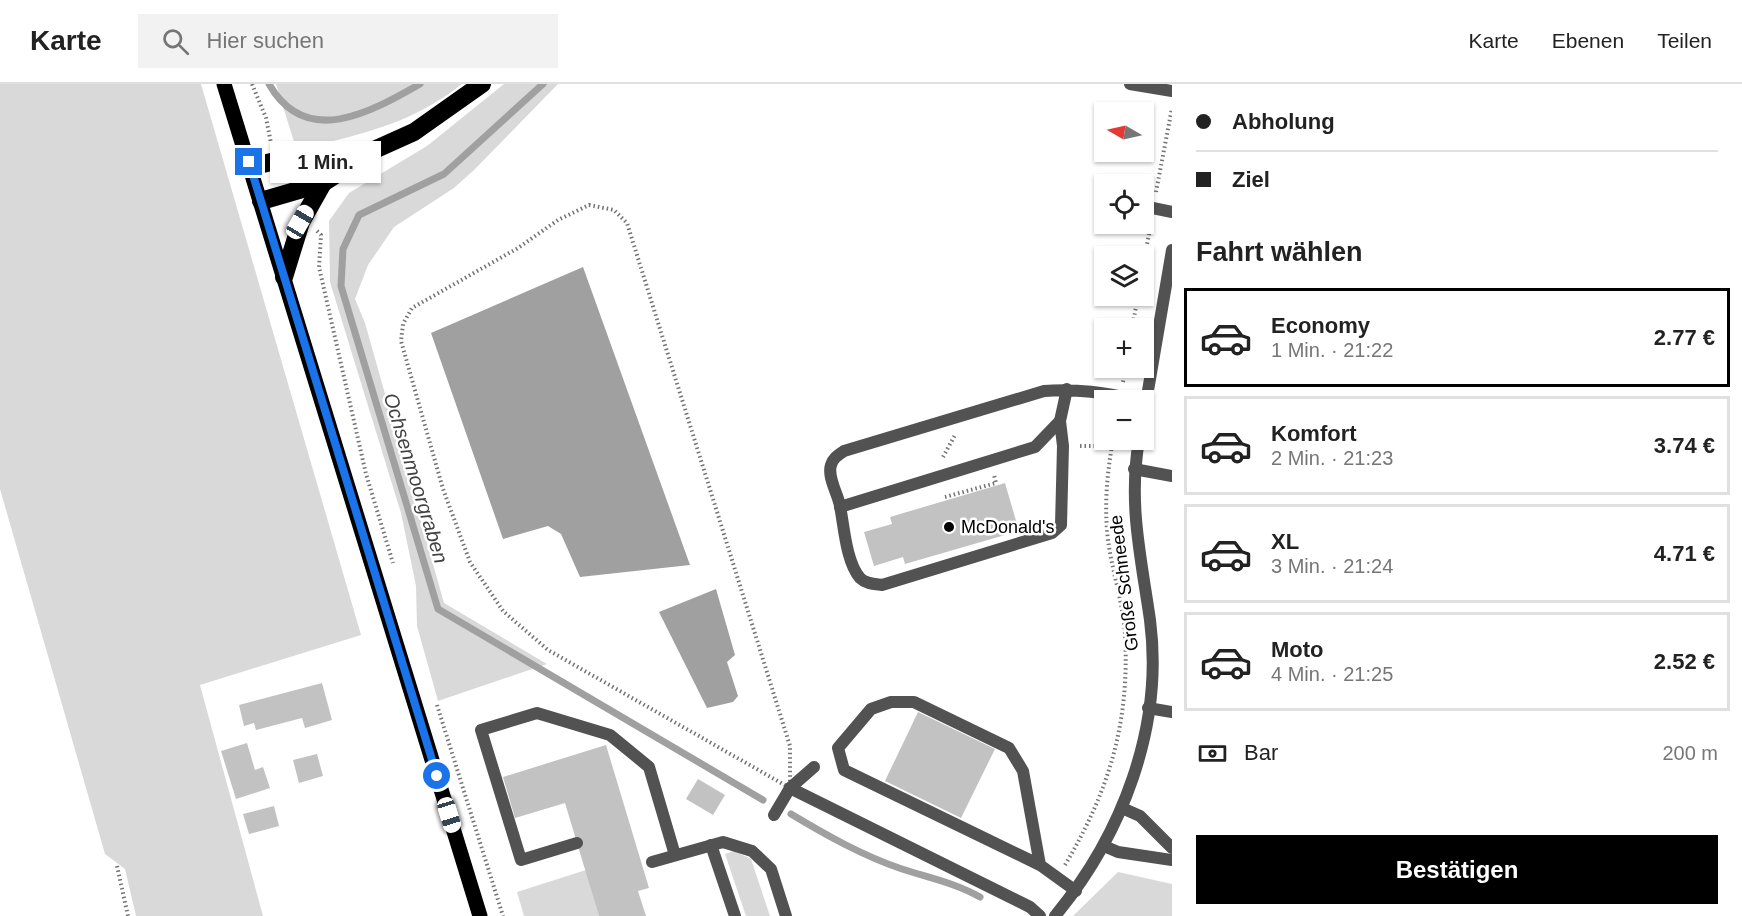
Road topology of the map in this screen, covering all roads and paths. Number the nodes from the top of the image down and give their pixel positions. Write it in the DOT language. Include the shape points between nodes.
graph roads {
  1 [pos="225,84"];
  2 [pos="252,84"];
  3 [pos="482,84"];
  4 [pos="1130,84"];
  5 [pos="1172,91"];
  6 [pos="1172,106"];
  7 [pos="266,118"];
  8 [pos="374,150"];
  9 [pos="250,168"];
  10 [pos="1154,182"];
  11 [pos="323,183"];
  12 [pos="261,201"];
  13 [pos="1154,209"];
  14 [pos="1172,212"];
  15 [pos="316,229"];
  16 [pos="1172,250"];
  17 [pos="284,277"];
  18 [pos="1067,389"];
  19 [pos="1144,390"];
  20 [pos="1094,391"];
  21 [pos="1060,421"];
  22 [pos="1112,450"];
  23 [pos="1137,450"];
  24 [pos="1134,469"];
  25 [pos="1172,476"];
  26 [pos="840,507"];
  27 [pos="395,570"];
  28 [pos="435,701"];
  29 [pos="1148,708"];
  30 [pos="1172,712"];
  31 [pos="814,767"];
  32 [pos="790,788"];
  33 [pos="1122,808"];
  34 [pos="774,815"];
  35 [pos="577,843"];
  36 [pos="711,845"];
  37 [pos="1104,846"];
  38 [pos="1172,848"];
  39 [pos="675,855"];
  40 [pos="1172,860"];
  41 [pos="652,862"];
  42 [pos="1040,865"];
  43 [pos="117,866"];
  44 [pos="1058,877"];
  45 [pos="1076,891"];
  46 [pos="129,916"];
  47 [pos="480,916"];
  48 [pos="503,916"];
  49 [pos="735,916"];
  50 [pos="786,916"];
  51 [pos="1040,916"];
  52 [pos="1055,916"];
  1 -- 9 [label="main road"];
  2 -- 7 [label="path"];
  3 -- 8 [label="highway" via="414,132"];
  4 -- 5 [label="street"];
  6 -- 10 [label="path"];
  8 -- 9 [label="highway" via="323,150"];
  8 -- 11 [label="highway"];
  9 -- 12 [label="main road"];
  11 -- 12 [label="highway"];
  11 -- 17 [label="highway" via="300,222"];
  12 -- 17 [label="main road"];
  13 -- 14 [label="street"];
  15 -- 27 [label="path" via="321,235 319,267 366,474"];
  16 -- 19 [label="street"];
  17 -- 47 [label="main road"];
  18 -- 20 [label="street"];
  18 -- 21 [label="street"];
  18 -- 26 [label="street" via="1044,391 844,452 835,457 830,472"];
  21 -- 26 [label="street" via="1035,447"];
  21 -- 26 [label="street" via="1064,515 1061,525 1052,533 882,585 871,584 861,579 855,569"];
  22 -- 44 [label="path" via="1106,487 1108,540 1125,633 1125,681 1109,774 1097,807"];
  23 -- 24 [label="street, Große Schneede"];
  24 -- 25 [label="street"];
  24 -- 29 [label="street, Große Schneede" via="1136,535 1152,654"];
  28 -- 48 [label="path"];
  29 -- 30 [label="street"];
  29 -- 33 [label="street, Große Schneede" via="1141,749"];
  31 -- 32 [label="street"];
  32 -- 32 [label="path" via="548,650 503,611 470,562 443,489 401,341 403,324 412,308 518,248 558,220 590,205 614,210 627,223 790,746"];
  32 -- 34 [label="street"];
  32 -- 51 [label="street" via="1030,907"];
  33 -- 37 [label="street, Große Schneede"];
  33 -- 38 [label="street" via="1140,816"];
  35 -- 39 [label="street" via="521,860 481,730 537,713 610,735 649,767"];
  36 -- 39 [label="street"];
  36 -- 49 [label="street"];
  36 -- 50 [label="street" via="723,842 753,850 771,869"];
  37 -- 40 [label="street" via="1118,852"];
  37 -- 45 [label="street, Große Schneede"];
  39 -- 41 [label="street"];
  42 -- 42 [label="street" via="844,770 838,748 871,709 891,702 914,702 1009,748 1023,771"];
  42 -- 44 [label="street"];
  43 -- 46 [label="path"];
  44 -- 45 [label="street"];
  45 -- 52 [label="street, Große Schneede"];
}
